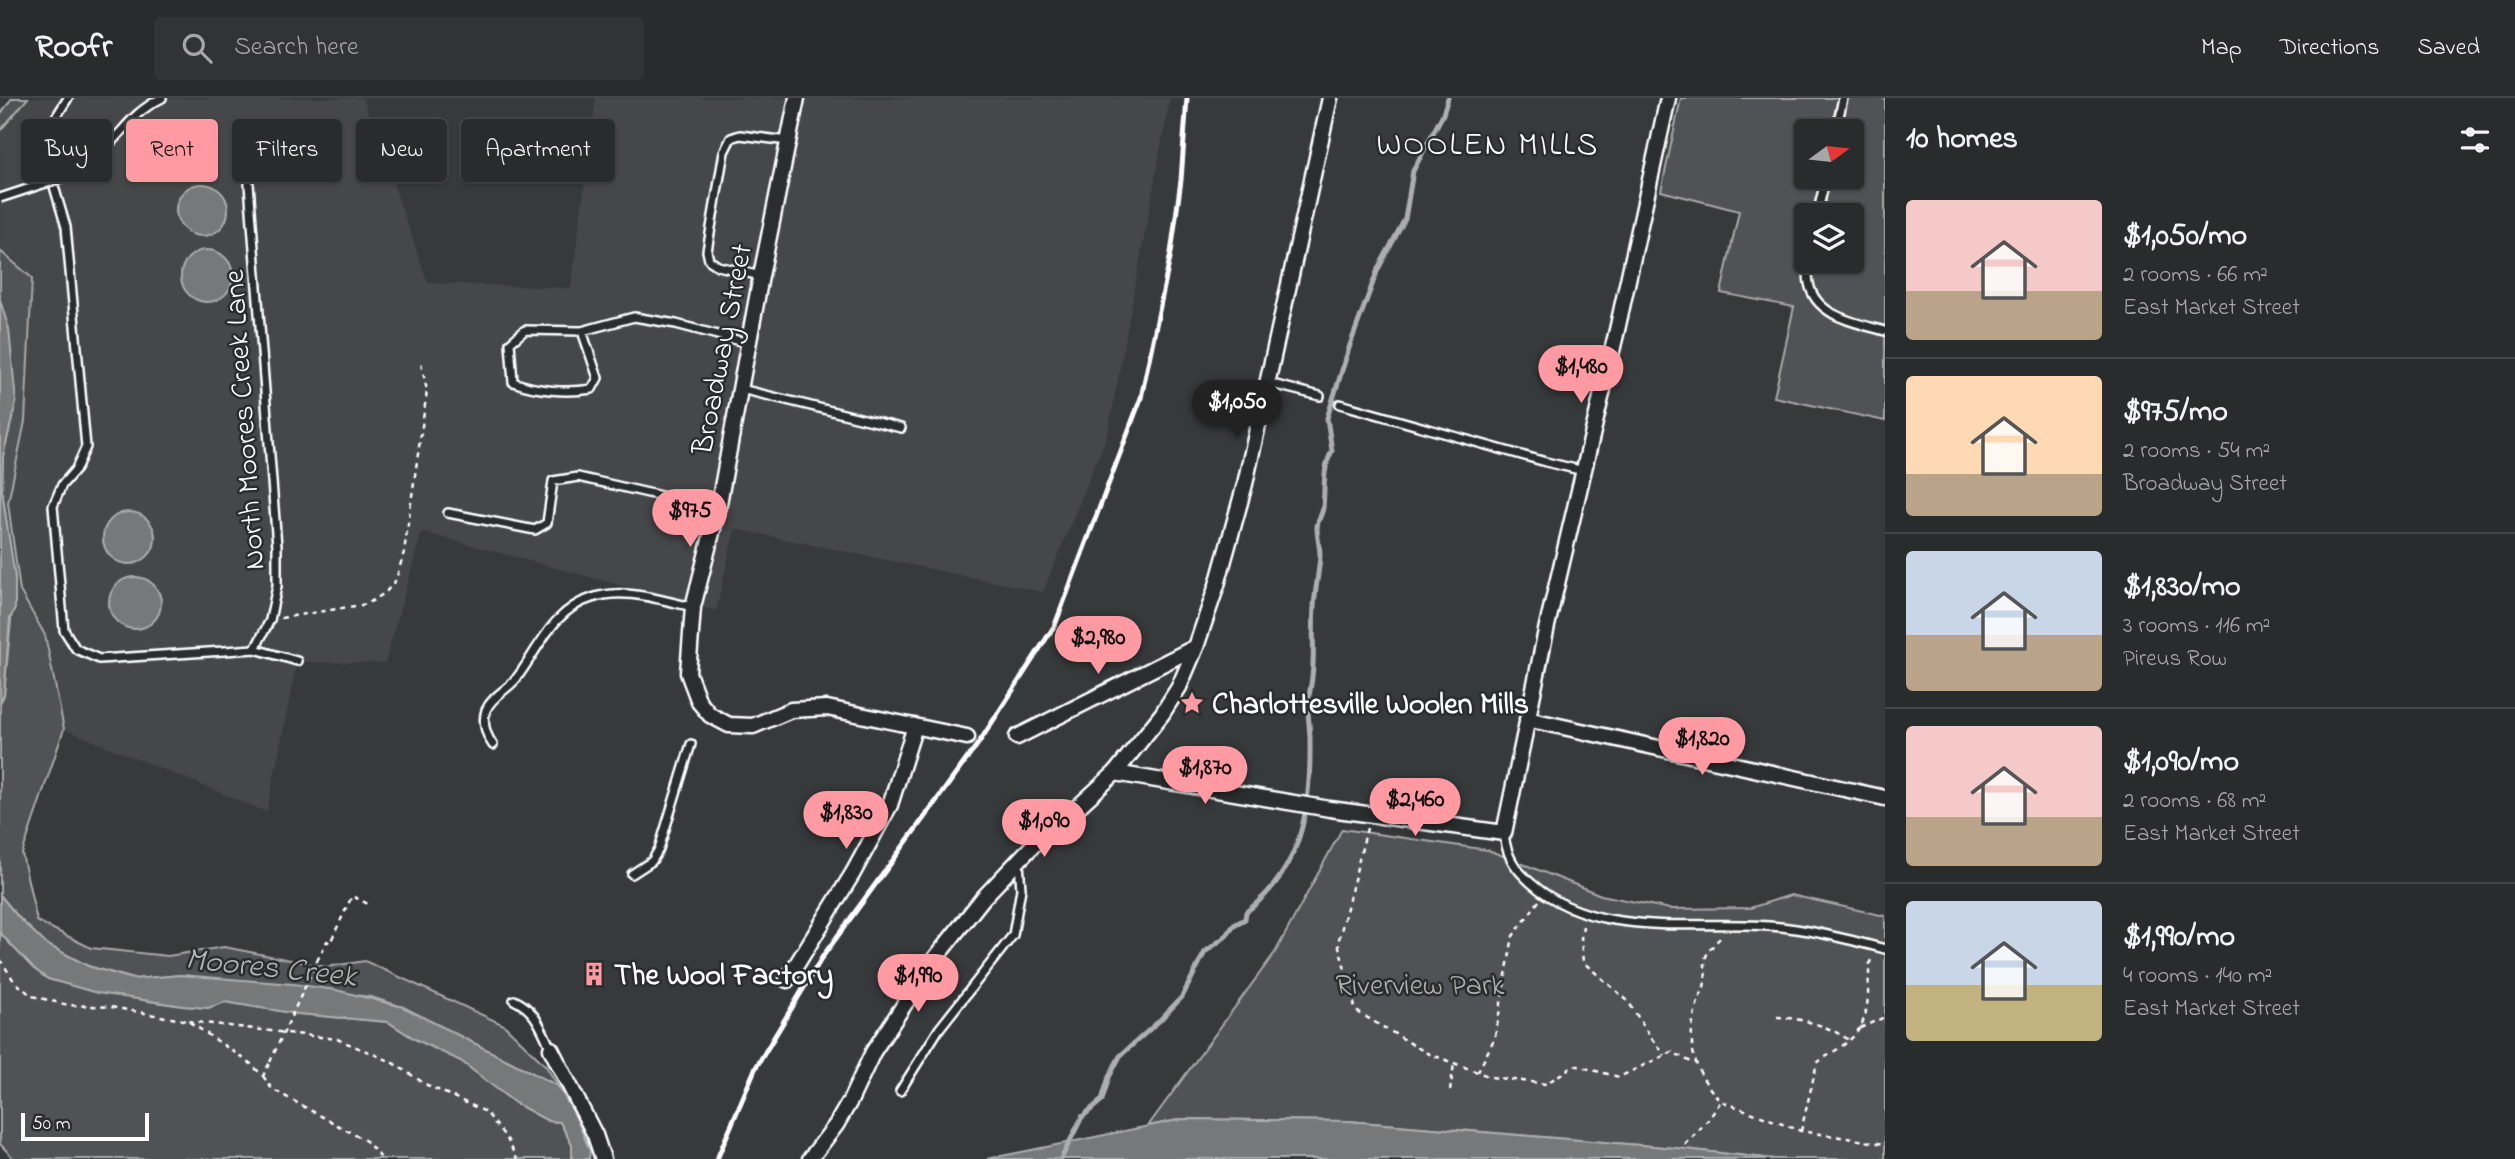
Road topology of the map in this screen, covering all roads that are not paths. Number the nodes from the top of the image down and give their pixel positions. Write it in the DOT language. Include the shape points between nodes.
graph roads {
  1 [pos="68,98"];
  2 [pos="162,98"];
  3 [pos="797,98"];
  4 [pos="1330,98"];
  5 [pos="1668,98"];
  6 [pos="1843,98"];
  7 [pos="1839,119"];
  8 [pos="789,141"];
  9 [pos="249,184"];
  10 [pos="0,198"];
  11 [pos="1809,273"];
  12 [pos="761,276"];
  13 [pos="582,331"];
  14 [pos="1885,331"];
  15 [pos="749,343"];
  16 [pos="1268,383"];
  17 [pos="741,389"];
  18 [pos="1320,396"];
  19 [pos="1340,404"];
  20 [pos="901,428"];
  21 [pos="1584,471"];
  22 [pos="718,509"];
  23 [pos="448,513"];
  24 [pos="693,607"];
  25 [pos="1196,647"];
  26 [pos="255,649"];
  27 [pos="298,661"];
  28 [pos="1527,719"];
  29 [pos="915,726"];
  30 [pos="967,737"];
  31 [pos="1017,737"];
  32 [pos="691,744"];
  33 [pos="493,745"];
  34 [pos="1115,773"];
  35 [pos="1885,798"];
  36 [pos="1504,833"];
  37 [pos="1019,860"];
  38 [pos="632,874"];
  39 [pos="1885,949"];
  40 [pos="788,980"];
  41 [pos="514,1000"];
  42 [pos="551,1049"];
  43 [pos="900,1091"];
  44 [pos="603,1159"];
  45 [pos="810,1159"];
  1 -- 26 [label="lane" via="51,125 45,156 66,227 86,447 53,506 64,631 76,649 99,659"];
  2 -- 10 [label="lane, bridge" via="131,118 103,151 64,177"];
  3 -- 8 [label="street, Broadway Street"];
  4 -- 16 [label="street"];
  5 -- 21 [label="street"];
  6 -- 7 [label="lane"];
  8 -- 12 [label="street, Broadway Street"];
  8 -- 12 [label="lane" via="740,135 731,138 724,152 709,260"];
  9 -- 26 [label="lane, North Moores Creek Lane" via="277,546 277,586 270,620"];
  11 -- 14 [label="lane" via="1814,297 1823,308"];
  12 -- 15 [label="street, Broadway Street"];
  13 -- 13 [label="lane" via="525,330 510,342 513,383 564,391 592,389 598,378"];
  13 -- 15 [label="lane" via="634,317"];
  15 -- 17 [label="street, Broadway Street"];
  16 -- 18 [label="lane"];
  16 -- 25 [label="street" via="1234,527"];
  17 -- 20 [label="lane"];
  17 -- 22 [label="street, Broadway Street"];
  19 -- 21 [label="lane"];
  21 -- 28 [label="street"];
  22 -- 23 [label="lane" via="578,477 553,481 547,523 535,530"];
  22 -- 24 [label="street, Broadway Street"];
  24 -- 29 [label="street, Broadway Street" via="688,673 699,702 719,721 753,726 811,707"];
  24 -- 33 [label="lane" via="618,593 575,605 547,631 516,679 492,700 484,723"];
  25 -- 31 [label="street"];
  25 -- 34 [label="street" via="1162,714"];
  26 -- 27 [label="lane"];
  28 -- 35 [label="street"];
  28 -- 36 [label="street"];
  29 -- 30 [label="street, Broadway Street"];
  29 -- 40 [label="street" via="890,805"];
  32 -- 38 [label="lane" via="659,849 652,861"];
  34 -- 36 [label="street"];
  34 -- 37 [label="street"];
  36 -- 39 [label="lane" via="1517,870 1545,893 1612,920 1772,926"];
  37 -- 43 [label="lane" via="1021,889 1013,935 939,1029"];
  37 -- 45 [label="street" via="983,898 909,995 836,1125"];
  41 -- 42 [label="lane" via="535,1015"];
  42 -- 44 [label="street" via="596,1135"];
}
